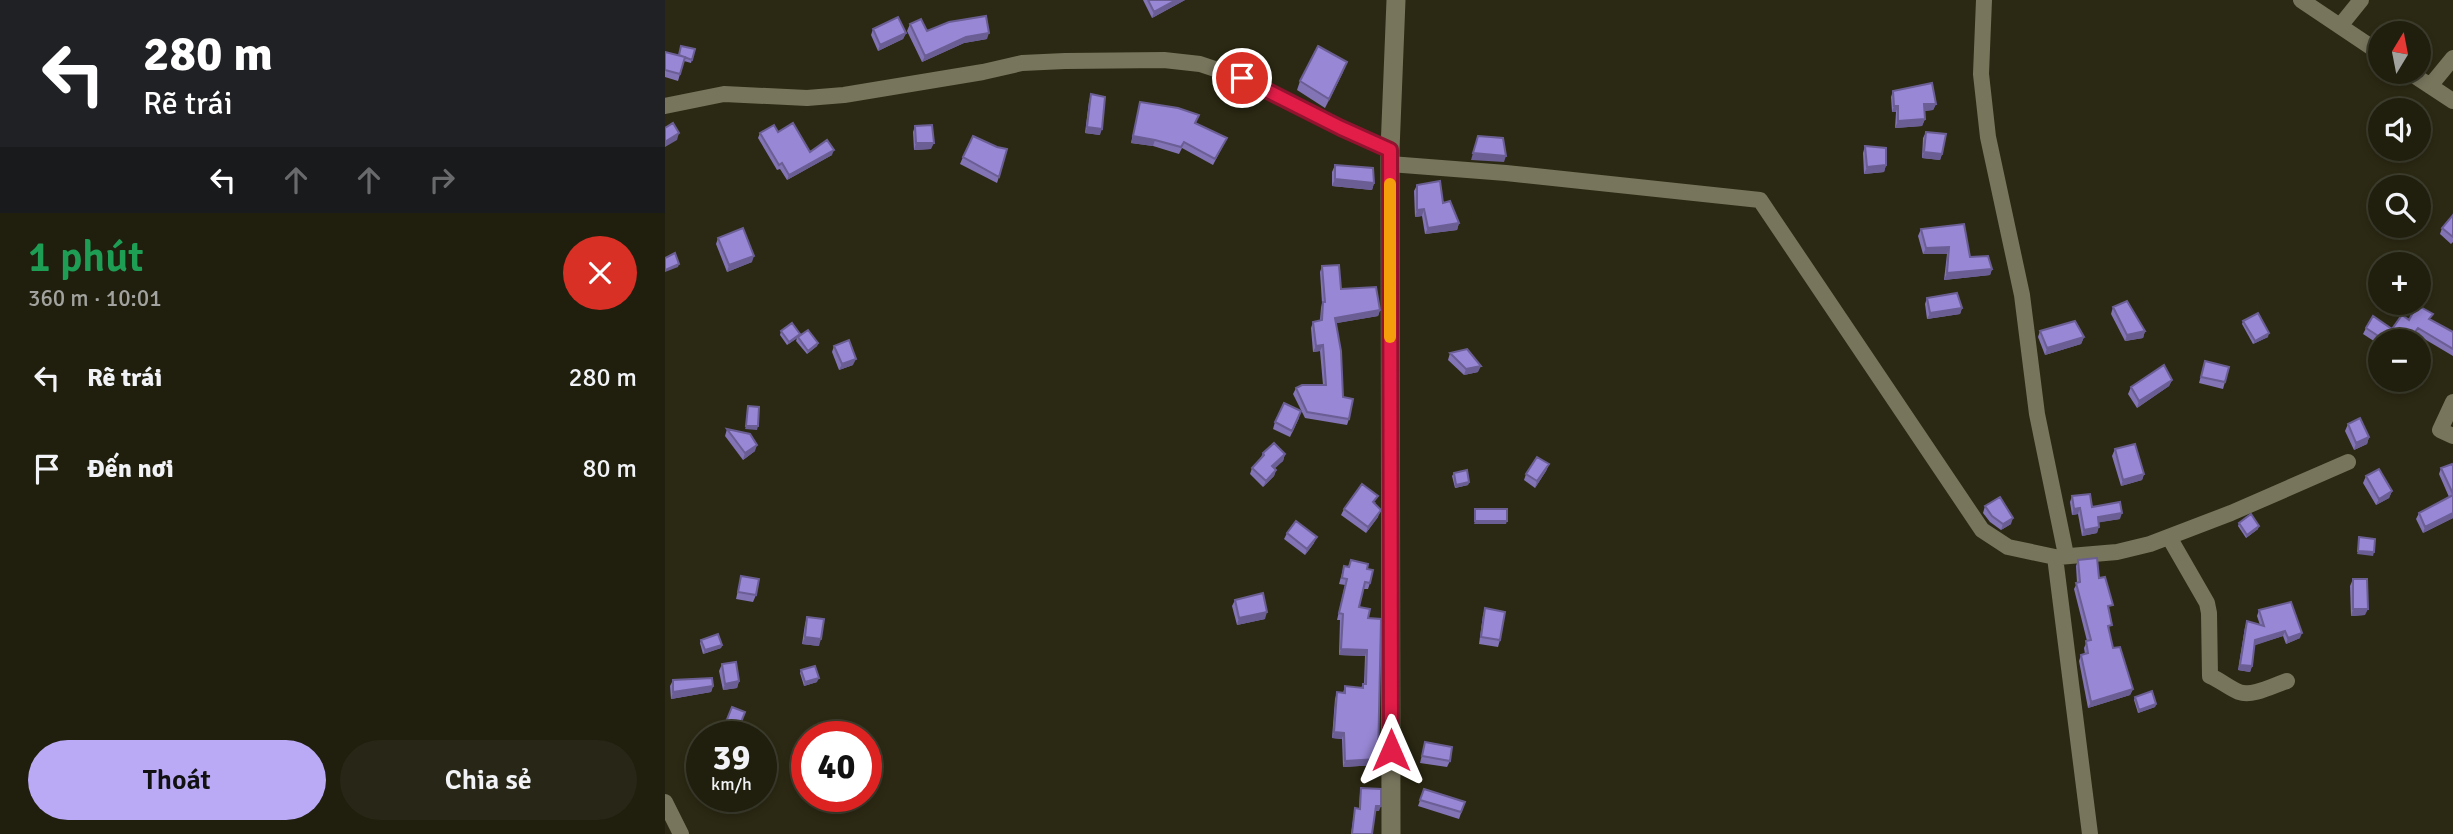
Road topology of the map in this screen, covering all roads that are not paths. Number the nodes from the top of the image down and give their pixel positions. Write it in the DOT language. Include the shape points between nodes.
graph roads {
  1 [pos="1396,0"];
  2 [pos="1984,0"];
  3 [pos="2301,0"];
  4 [pos="2361,0"];
  5 [pos="2340,26"];
  6 [pos="2368,45"];
  7 [pos="2453,58"];
  8 [pos="2427,84"];
  9 [pos="2430,86"];
  10 [pos="2453,102"];
  11 [pos="665,106"];
  12 [pos="1390,157"];
  13 [pos="2453,402"];
  14 [pos="2453,436"];
  15 [pos="2348,462"];
  16 [pos="2169,537"];
  17 [pos="2061,556"];
  18 [pos="2287,681"];
  19 [pos="665,802"];
  20 [pos="681,834"];
  21 [pos="1391,834"];
  22 [pos="2090,834"];
  1 -- 12 [label="street"];
  2 -- 17 [label="street" via="1981,74 1988,137 2022,295"];
  3 -- 5 [label="street"];
  4 -- 5 [label="street"];
  5 -- 6 [label="street"];
  7 -- 9 [label="street"];
  8 -- 9 [label="street"];
  9 -- 10 [label="street"];
  11 -- 12 [label="street" via="724,94 844,95 1035,62 1164,60 1200,64 1242,78"];
  12 -- 17 [label="street" via="1760,200 1982,530 2007,547"];
  12 -- 21 [label="street"];
  13 -- 14 [label="street" via="2439,430"];
  15 -- 16 [label="street"];
  16 -- 17 [label="street" via="2117,552"];
  16 -- 18 [label="street" via="2207,603 2210,676 2246,694"];
  17 -- 22 [label="street"];
  19 -- 20 [label="street"];
}
